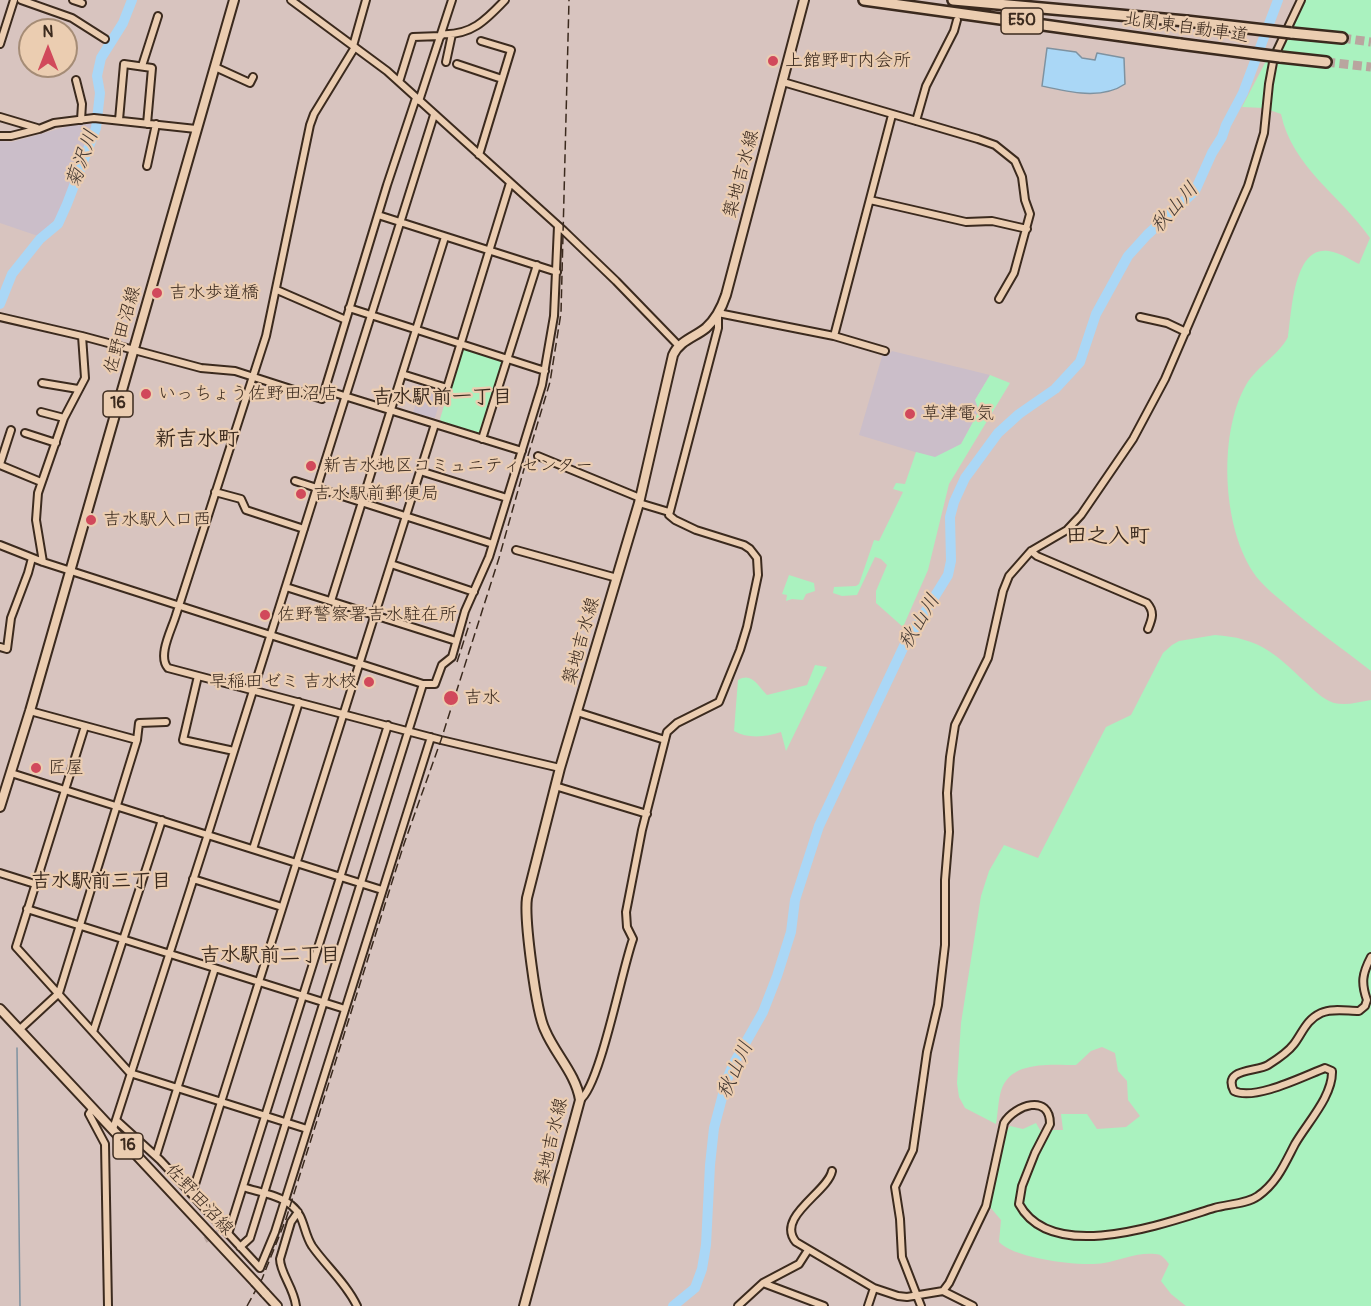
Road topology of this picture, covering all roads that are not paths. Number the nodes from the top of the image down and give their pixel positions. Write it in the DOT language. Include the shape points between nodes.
graph roads {
  1 [pos="14,0"];
  2 [pos="21,0"];
  3 [pos="73,0"];
  4 [pos="234,0"];
  5 [pos="291,0"];
  6 [pos="366,0"];
  7 [pos="452,0"];
  8 [pos="506,0"];
  9 [pos="804,0"];
  10 [pos="864,0"];
  11 [pos="953,0"];
  12 [pos="1301,0"];
  13 [pos="82,3"];
  14 [pos="158,16"];
  15 [pos="957,20"];
  16 [pos="452,34"];
  17 [pos="441,35"];
  18 [pos="1342,38"];
  19 [pos="105,39"];
  20 [pos="481,41"];
  21 [pos="0,44"];
  22 [pos="354,46"];
  23 [pos="446,62"];
  24 [pos="1326,62"];
  25 [pos="457,64"];
  26 [pos="142,66"];
  27 [pos="215,67"];
  28 [pos="253,77"];
  29 [pos="502,79"];
  30 [pos="76,80"];
  31 [pos="399,82"];
  32 [pos="783,82"];
  33 [pos="418,99"];
  34 [pos="434,115"];
  35 [pos="892,115"];
  36 [pos="0,117"];
  37 [pos="81,120"];
  38 [pos="119,120"];
  39 [pos="916,122"];
  40 [pos="147,124"];
  41 [pos="156,124"];
  42 [pos="39,129"];
  43 [pos="196,129"];
  44 [pos="0,136"];
  45 [pos="479,155"];
  46 [pos="147,166"];
  47 [pos="510,183"];
  48 [pos="870,200"];
  49 [pos="378,215"];
  50 [pos="400,222"];
  51 [pos="558,226"];
  52 [pos="1026,229"];
  53 [pos="445,237"];
  54 [pos="490,250"];
  55 [pos="537,265"];
  56 [pos="556,272"];
  57 [pos="277,290"];
  58 [pos="999,299"];
  59 [pos="349,308"];
  60 [pos="718,313"];
  61 [pos="371,316"];
  62 [pos="0,317"];
  63 [pos="1140,317"];
  64 [pos="346,320"];
  65 [pos="416,330"];
  66 [pos="1186,332"];
  67 [pos="82,336"];
  68 [pos="834,336"];
  69 [pos="461,344"];
  70 [pos="679,346"];
  71 [pos="133,350"];
  72 [pos="885,351"];
  73 [pos="507,358"];
  74 [pos="545,371"];
  75 [pos="402,374"];
  76 [pos="252,376"];
  77 [pos="42,383"];
  78 [pos="78,389"];
  79 [pos="326,390"];
  80 [pos="346,397"];
  81 [pos="391,410"];
  82 [pos="40,412"];
  83 [pos="64,418"];
  84 [pos="435,424"];
  85 [pos="11,430"];
  86 [pos="25,433"];
  87 [pos="482,439"];
  88 [pos="56,442"];
  89 [pos="522,451"];
  90 [pos="538,456"];
  91 [pos="0,465"];
  92 [pos="420,471"];
  93 [pos="295,481"];
  94 [pos="41,482"];
  95 [pos="317,488"];
  96 [pos="215,492"];
  97 [pos="507,498"];
  98 [pos="640,500"];
  99 [pos="362,502"];
  100 [pos="669,512"];
  101 [pos="406,517"];
  102 [pos="304,529"];
  103 [pos="493,544"];
  104 [pos="0,545"];
  105 [pos="516,550"];
  106 [pos="1031,551"];
  107 [pos="32,558"];
  108 [pos="43,562"];
  109 [pos="391,564"];
  110 [pos="70,570"];
  111 [pos="617,578"];
  112 [pos="286,587"];
  113 [pos="474,592"];
  114 [pos="331,601"];
  115 [pos="179,605"];
  116 [pos="375,615"];
  117 [pos="1148,629"];
  118 [pos="270,635"];
  119 [pos="456,641"];
  120 [pos="0,647"];
  121 [pos="360,664"];
  122 [pos="198,676"];
  123 [pos="423,684"];
  124 [pos="253,690"];
  125 [pos="299,702"];
  126 [pos="30,711"];
  127 [pos="577,712"];
  128 [pos="344,714"];
  129 [pos="166,722"];
  130 [pos="388,725"];
  131 [pos="85,726"];
  132 [pos="410,731"];
  133 [pos="430,736"];
  134 [pos="137,740"];
  135 [pos="664,740"];
  136 [pos="234,751"];
  137 [pos="560,768"];
  138 [pos="11,773"];
  139 [pos="555,786"];
  140 [pos="65,790"];
  141 [pos="117,806"];
  142 [pos="0,807"];
  143 [pos="647,814"];
  144 [pos="162,820"];
  145 [pos="208,834"];
  146 [pos="253,849"];
  147 [pos="296,862"];
  148 [pos="0,873"];
  149 [pos="342,877"];
  150 [pos="193,879"];
  151 [pos="362,883"];
  152 [pos="35,884"];
  153 [pos="382,890"];
  154 [pos="282,907"];
  155 [pos="27,909"];
  156 [pos="79,925"];
  157 [pos="122,939"];
  158 [pos="170,953"];
  159 [pos="1371,957"];
  160 [pos="215,968"];
  161 [pos="259,981"];
  162 [pos="59,993"];
  163 [pos="303,995"];
  164 [pos="324,1002"];
  165 [pos="0,1009"];
  166 [pos="345,1009"];
  167 [pos="19,1030"];
  168 [pos="93,1032"];
  169 [pos="130,1073"];
  170 [pos="177,1088"];
  171 [pos="580,1100"];
  172 [pos="221,1102"];
  173 [pos="93,1108"];
  174 [pos="265,1116"];
  175 [pos="116,1120"];
  176 [pos="286,1123"];
  177 [pos="112,1129"];
  178 [pos="307,1130"];
  179 [pos="156,1156"];
  180 [pos="832,1171"];
  181 [pos="243,1187"];
  182 [pos="192,1194"];
  183 [pos="264,1194"];
  184 [pos="284,1200"];
  185 [pos="298,1212"];
  186 [pos="225,1232"];
  187 [pos="240,1246"];
  188 [pos="808,1250"];
  189 [pos="763,1283"];
  190 [pos="874,1288"];
  191 [pos="943,1291"];
  192 [pos="918,1296"];
  193 [pos="820,1305"];
  194 [pos="108,1306"];
  195 [pos="277,1306"];
  196 [pos="296,1306"];
  197 [pos="357,1306"];
  198 [pos="524,1306"];
  199 [pos="738,1306"];
  200 [pos="868,1306"];
  201 [pos="921,1306"];
  202 [pos="973,1306"];
  1 -- 21 [label="street"];
  2 -- 19 [label="street" via="72,18"];
  3 -- 13 [label="street"];
  4 -- 27 [label="main road, 佐野田沼線 / 16"];
  5 -- 22 [label="street"];
  6 -- 22 [label="street"];
  7 -- 17 [label="street"];
  8 -- 16 [label="street" via="476,28"];
  9 -- 32 [label="main road, 築地吉水線"];
  10 -- 24 [label="highway, 北関東自動車道 / E50, bridge"];
  11 -- 18 [label="highway, 北関東自動車道 / E50, bridge"];
  12 -- 66 [label="street" via="1274,57 1264,133 1248,186"];
  14 -- 26 [label="street"];
  15 -- 39 [label="street" via="927,86"];
  16 -- 17 [label="street"];
  16 -- 23 [label="street"];
  17 -- 31 [label="street" via="413,37"];
  17 -- 33 [label="street"];
  20 -- 29 [label="street" via="511,50"];
  22 -- 31 [label="street"];
  22 -- 57 [label="street" via="310,125"];
  25 -- 29 [label="street"];
  26 -- 38 [label="street" via="124,64"];
  26 -- 40 [label="street" via="152,68"];
  27 -- 28 [label="street" via="250,83"];
  27 -- 43 [label="main road, 佐野田沼線 / 16"];
  29 -- 45 [label="street"];
  30 -- 37 [label="street"];
  31 -- 33 [label="street"];
  32 -- 35 [label="street"];
  32 -- 60 [label="main road, 築地吉水線" via="729,287"];
  33 -- 34 [label="street"];
  33 -- 49 [label="street"];
  34 -- 45 [label="street"];
  34 -- 50 [label="street"];
  35 -- 39 [label="street"];
  35 -- 48 [label="street"];
  36 -- 42 [label="street"];
  37 -- 38 [label="street"];
  37 -- 42 [label="street"];
  38 -- 40 [label="street"];
  39 -- 52 [label="street" via="986,142 1006,152 1022,177 1030,214"];
  40 -- 41 [label="street"];
  41 -- 43 [label="street"];
  41 -- 46 [label="street"];
  42 -- 44 [label="street"];
  43 -- 71 [label="main road, 佐野田沼線 / 16"];
  45 -- 47 [label="street"];
  47 -- 51 [label="street"];
  47 -- 54 [label="street"];
  48 -- 52 [label="street" via="966,222 992,221"];
  48 -- 68 [label="street"];
  49 -- 50 [label="street"];
  49 -- 59 [label="street"];
  50 -- 53 [label="street"];
  50 -- 61 [label="street"];
  51 -- 56 [label="street"];
  51 -- 70 [label="street"];
  52 -- 58 [label="street" via="1014,273"];
  53 -- 54 [label="street"];
  53 -- 65 [label="street"];
  54 -- 55 [label="street"];
  54 -- 69 [label="street"];
  55 -- 56 [label="street"];
  55 -- 73 [label="street"];
  56 -- 74 [label="street"];
  57 -- 64 [label="street"];
  57 -- 76 [label="street"];
  59 -- 61 [label="street"];
  59 -- 64 [label="street"];
  60 -- 68 [label="street"];
  60 -- 70 [label="main road, 築地吉水線" via="708,327"];
  60 -- 100 [label="street" via="718,328"];
  61 -- 65 [label="street"];
  61 -- 80 [label="street"];
  62 -- 67 [label="street"];
  63 -- 66 [label="street"];
  64 -- 79 [label="street"];
  65 -- 69 [label="street"];
  65 -- 75 [label="street"];
  66 -- 106 [label="street" via="1146,417 1087,508 1067,530"];
  67 -- 71 [label="street"];
  67 -- 78 [label="street" via="85,378"];
  68 -- 72 [label="street"];
  69 -- 73 [label="street"];
  69 -- 75 [label="street" via="447,388"];
  70 -- 98 [label="main road, 築地吉水線" via="673,355"];
  71 -- 76 [label="street" via="201,368"];
  71 -- 110 [label="main road, 佐野田沼線 / 16"];
  73 -- 74 [label="street"];
  73 -- 87 [label="street"];
  74 -- 89 [label="street"];
  75 -- 81 [label="street"];
  76 -- 79 [label="street" via="322,399"];
  76 -- 96 [label="street"];
  77 -- 78 [label="street"];
  78 -- 83 [label="street"];
  79 -- 80 [label="street"];
  80 -- 81 [label="street"];
  80 -- 95 [label="street"];
  81 -- 84 [label="street"];
  81 -- 99 [label="street"];
  82 -- 83 [label="street"];
  83 -- 88 [label="street"];
  84 -- 87 [label="street"];
  84 -- 92 [label="street"];
  85 -- 91 [label="street"];
  86 -- 88 [label="street"];
  87 -- 89 [label="street"];
  88 -- 94 [label="street"];
  89 -- 97 [label="street"];
  90 -- 98 [label="street"];
  91 -- 94 [label="street"];
  92 -- 97 [label="street"];
  92 -- 101 [label="street"];
  93 -- 95 [label="street"];
  94 -- 108 [label="street" via="36,520"];
  95 -- 99 [label="street"];
  95 -- 102 [label="street"];
  96 -- 102 [label="street" via="241,500 246,510"];
  96 -- 115 [label="street"];
  97 -- 103 [label="street"];
  98 -- 100 [label="street"];
  98 -- 111 [label="main road, 築地吉水線"];
  99 -- 101 [label="street"];
  99 -- 114 [label="street"];
  100 -- 135 [label="street" via="675,520 696,530 750,549 759,567 740,650 718,702 677,723"];
  101 -- 103 [label="street"];
  101 -- 109 [label="street"];
  102 -- 112 [label="street"];
  103 -- 113 [label="street"];
  104 -- 107 [label="street"];
  105 -- 111 [label="street"];
  106 -- 117 [label="street" via="1147,603 1153,616"];
  106 -- 192 [label="street" via="1009,576 988,658 955,725 951,743 945,945 938,1005 913,1150 895,1187 902,1257"];
  107 -- 108 [label="street"];
  107 -- 120 [label="street" via="11,618 7,649"];
  108 -- 110 [label="street"];
  109 -- 113 [label="street"];
  109 -- 116 [label="street"];
  110 -- 115 [label="street"];
  110 -- 126 [label="main road, 佐野田沼線 / 16"];
  111 -- 127 [label="main road, 築地吉水線"];
  112 -- 114 [label="street"];
  112 -- 118 [label="street"];
  113 -- 119 [label="street"];
  114 -- 116 [label="street"];
  115 -- 118 [label="street"];
  115 -- 122 [label="street" via="164,663 168,668"];
  116 -- 119 [label="street"];
  116 -- 121 [label="street"];
  118 -- 121 [label="street"];
  118 -- 124 [label="street"];
  119 -- 123 [label="street" via="452,657 442,664 436,682"];
  121 -- 123 [label="street"];
  121 -- 128 [label="street"];
  122 -- 124 [label="street"];
  122 -- 136 [label="street" via="183,740"];
  123 -- 132 [label="street"];
  124 -- 125 [label="street"];
  124 -- 136 [label="street"];
  125 -- 128 [label="street"];
  125 -- 146 [label="street"];
  126 -- 131 [label="street"];
  126 -- 138 [label="main road, 佐野田沼線 / 16"];
  127 -- 135 [label="street"];
  127 -- 137 [label="main road, 築地吉水線"];
  128 -- 130 [label="street"];
  128 -- 147 [label="street"];
  129 -- 134 [label="street" via="139,723"];
  130 -- 132 [label="street"];
  130 -- 149 [label="street"];
  131 -- 134 [label="street"];
  131 -- 140 [label="street"];
  132 -- 133 [label="street"];
  132 -- 151 [label="street"];
  133 -- 137 [label="street"];
  133 -- 153 [label="street"];
  134 -- 141 [label="street"];
  135 -- 143 [label="street"];
  136 -- 145 [label="street"];
  137 -- 139 [label="main road, 築地吉水線"];
  138 -- 140 [label="street"];
  138 -- 142 [label="main road, 佐野田沼線 / 16"];
  139 -- 143 [label="street"];
  139 -- 171 [label="main road, 築地吉水線" via="526,909 542,1023 576,1083"];
  140 -- 141 [label="street"];
  140 -- 152 [label="street"];
  141 -- 144 [label="street"];
  141 -- 156 [label="street"];
  143 -- 171 [label="street" via="626,912 633,939 596,1072 587,1094"];
  144 -- 145 [label="street"];
  144 -- 157 [label="street"];
  145 -- 146 [label="street"];
  145 -- 150 [label="street"];
  146 -- 147 [label="street"];
  147 -- 149 [label="street"];
  147 -- 154 [label="street"];
  148 -- 152 [label="street"];
  149 -- 151 [label="street"];
  149 -- 163 [label="street"];
  150 -- 154 [label="street"];
  150 -- 158 [label="street"];
  151 -- 153 [label="street"];
  151 -- 164 [label="street"];
  152 -- 155 [label="street"];
  153 -- 166 [label="street"];
  154 -- 161 [label="street"];
  155 -- 156 [label="street"];
  155 -- 162 [label="street" via="16,947"];
  156 -- 157 [label="street"];
  156 -- 162 [label="street"];
  157 -- 158 [label="street"];
  157 -- 168 [label="street"];
  158 -- 160 [label="street"];
  158 -- 169 [label="street"];
  159 -- 191 [label="street" via="1362,985 1367,1000 1361,1010 1322,1012 1307,1022 1293,1046 1284,1053 1266,1066 1238,1073 1232,1080 1231,1086 1237,1093 1252,1093 1325,1068 1332,1071 1319,1109 1284,1167 1258,1197 1133,1232 1087,1235 1042,1228 1019,1204 1022,1186 1050,1118 1044,1107 1022,1107 1009,1114 1004,1123 986,1206"];
  160 -- 161 [label="street"];
  160 -- 170 [label="street"];
  161 -- 163 [label="street"];
  161 -- 172 [label="street"];
  162 -- 167 [label="street"];
  162 -- 168 [label="street"];
  163 -- 164 [label="street"];
  163 -- 174 [label="street"];
  164 -- 166 [label="street"];
  164 -- 176 [label="street"];
  165 -- 167 [label="main road, 佐野田沼線 / 16"];
  166 -- 178 [label="street"];
  167 -- 173 [label="main road, 佐野田沼線 / 16"];
  168 -- 169 [label="street"];
  169 -- 170 [label="street"];
  169 -- 175 [label="street"];
  170 -- 172 [label="street"];
  170 -- 179 [label="street"];
  171 -- 198 [label="main road, 築地吉水線"];
  172 -- 174 [label="street"];
  172 -- 182 [label="street"];
  173 -- 177 [label="main road, 佐野田沼線 / 16"];
  173 -- 194 [label="street" via="89,1114 105,1144"];
  174 -- 176 [label="street"];
  174 -- 181 [label="street"];
  175 -- 177 [label="street"];
  175 -- 179 [label="street"];
  176 -- 178 [label="street"];
  176 -- 183 [label="street"];
  177 -- 195 [label="main road, 佐野田沼線 / 16, bridge"];
  178 -- 184 [label="street"];
  179 -- 182 [label="street"];
  180 -- 188 [label="street" via="804,1205 792,1227 794,1239"];
  181 -- 183 [label="street"];
  181 -- 186 [label="street"];
  182 -- 186 [label="street"];
  183 -- 184 [label="street"];
  183 -- 187 [label="street" via="250,1238"];
  184 -- 185 [label="street"];
  184 -- 187 [label="street" via="260,1268"];
  185 -- 196 [label="street" via="280,1259"];
  185 -- 197 [label="street" via="312,1245"];
  186 -- 187 [label="street"];
  188 -- 189 [label="street" via="799,1264"];
  188 -- 190 [label="street"];
  189 -- 193 [label="street"];
  189 -- 199 [label="street"];
  190 -- 192 [label="street" via="903,1297"];
  190 -- 200 [label="street"];
  191 -- 192 [label="street"];
  191 -- 202 [label="street"];
  192 -- 201 [label="street"];
}
